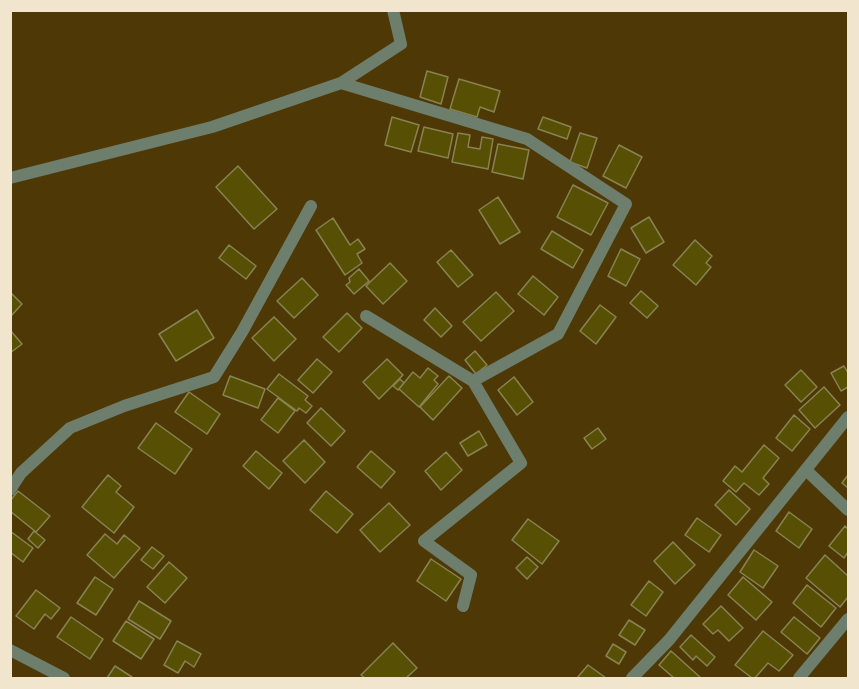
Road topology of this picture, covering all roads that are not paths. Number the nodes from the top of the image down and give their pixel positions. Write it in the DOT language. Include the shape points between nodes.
graph roads {
  1 [pos="393,10"];
  2 [pos="341,83"];
  3 [pos="10,178"];
  4 [pos="311,206"];
  5 [pos="366,316"];
  6 [pos="473,381"];
  7 [pos="849,417"];
  8 [pos="806,470"];
  9 [pos="10,490"];
  10 [pos="849,510"];
  11 [pos="463,606"];
  12 [pos="849,619"];
  13 [pos="10,650"];
  14 [pos="58,677"];
  15 [pos="632,678"];
  16 [pos="798,678"];
  1 -- 2 [label="street" via="401,44"];
  2 -- 3 [label="street" via="212,127"];
  2 -- 6 [label="street" via="527,139 626,204 558,334"];
  4 -- 9 [label="street" via="214,377 70,428 21,473"];
  5 -- 6 [label="street"];
  6 -- 11 [label="street" via="521,463 424,541 471,575"];
  7 -- 8 [label="street"];
  8 -- 10 [label="street"];
  8 -- 15 [label="street" via="669,640"];
  12 -- 16 [label="street"];
  13 -- 14 [label="street"];
}
